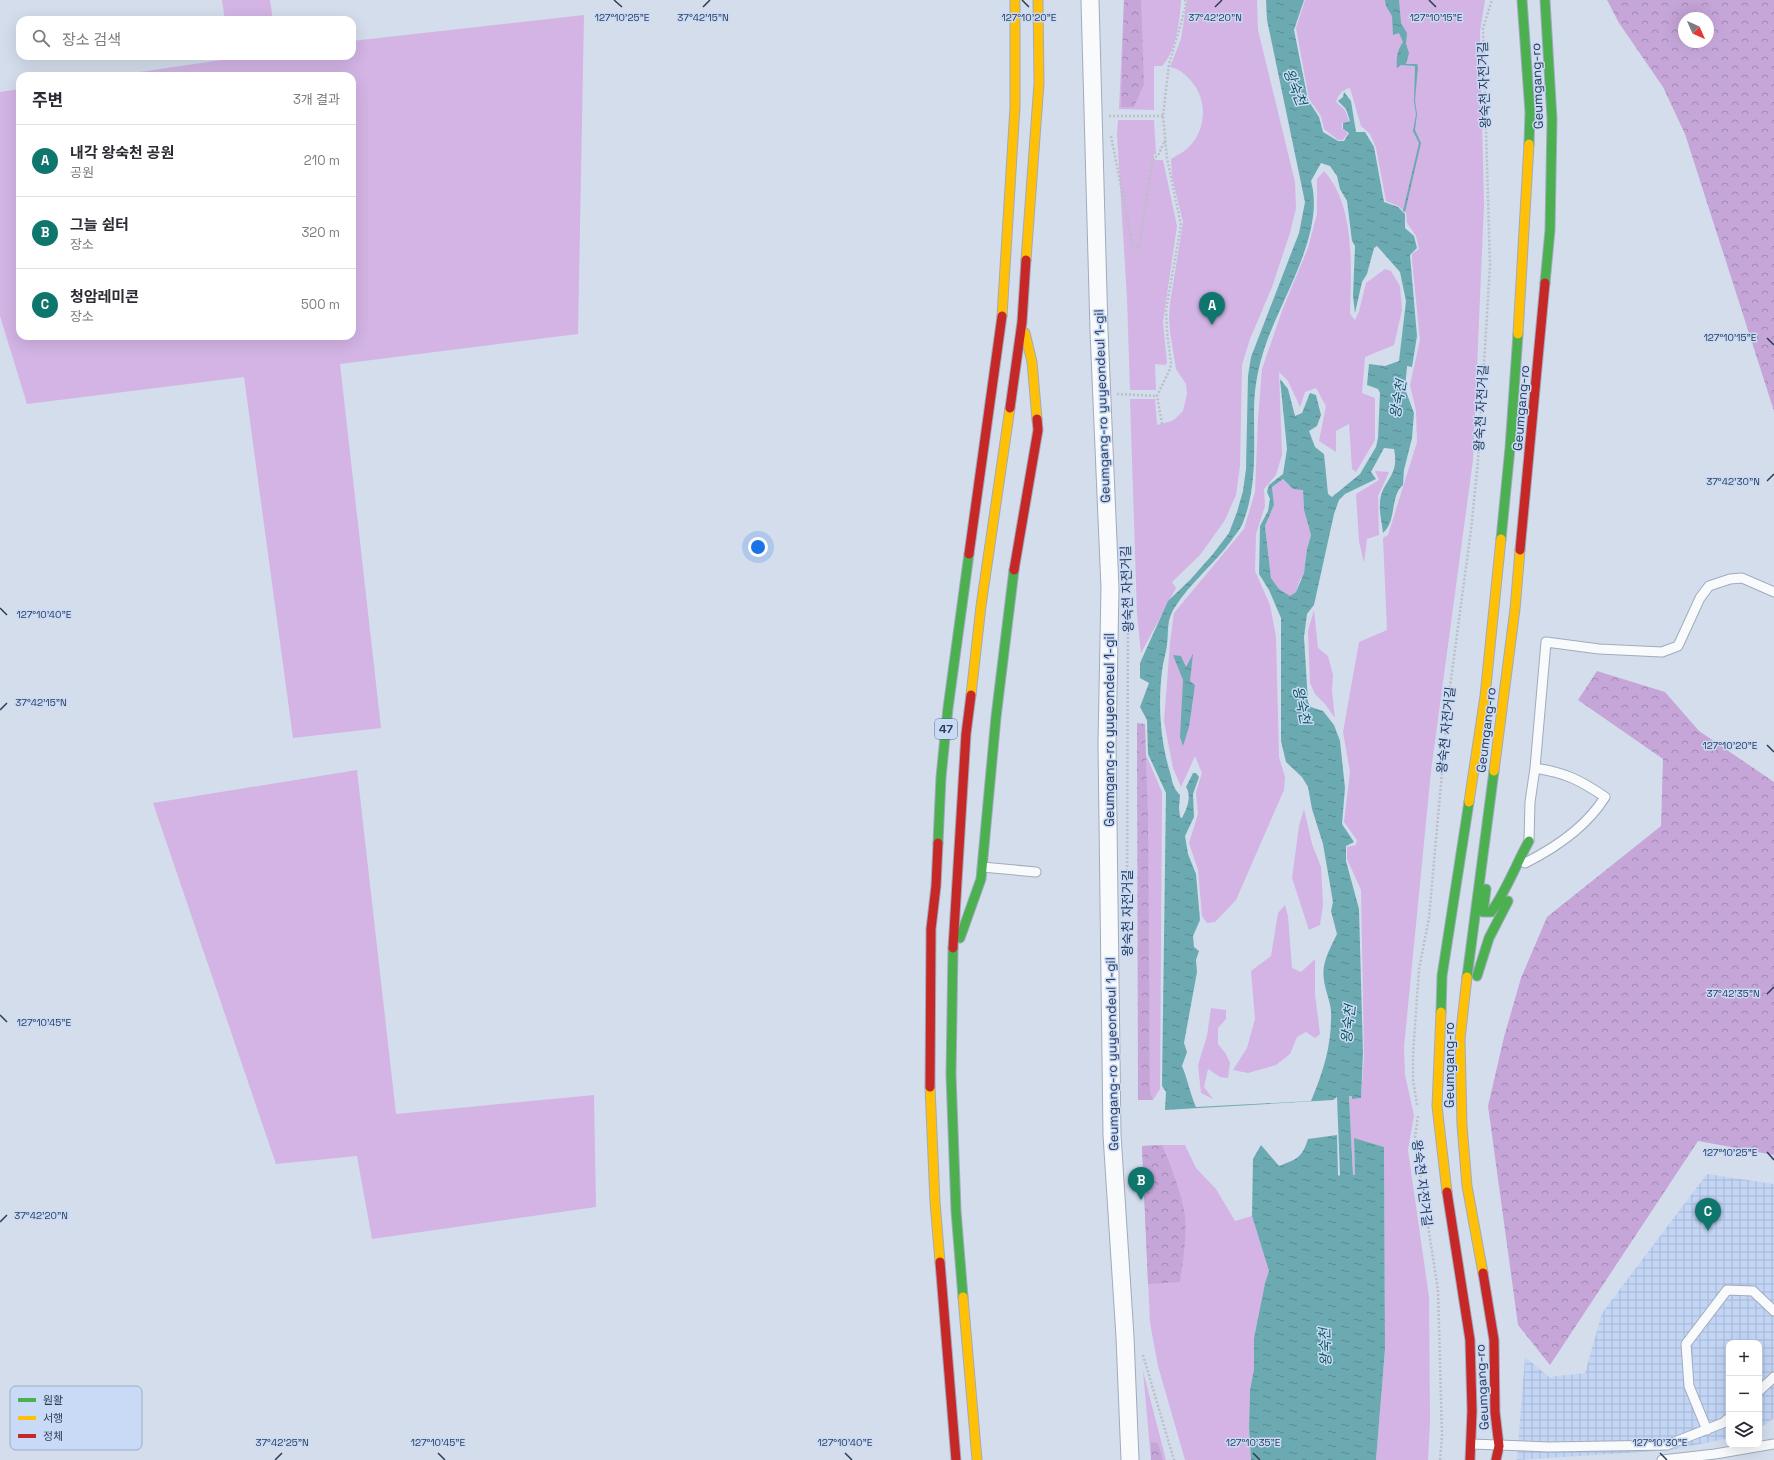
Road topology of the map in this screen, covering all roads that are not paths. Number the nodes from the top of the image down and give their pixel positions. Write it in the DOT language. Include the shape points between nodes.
graph roads {
  1 [pos="1015,0"];
  2 [pos="1038,0"];
  3 [pos="1090,0"];
  4 [pos="1522,0"];
  5 [pos="1545,0"];
  6 [pos="1022,322"];
  7 [pos="1774,592"];
  8 [pos="1515,609"];
  9 [pos="1506,748"];
  10 [pos="1535,768"];
  11 [pos="1496,830"];
  12 [pos="1529,841"];
  13 [pos="1525,863"];
  14 [pos="982,867"];
  15 [pos="1036,872"];
  16 [pos="952,962"];
  17 [pos="1462,1125"];
  18 [pos="1774,1311"];
  19 [pos="1774,1377"];
  20 [pos="1762,1388"];
  21 [pos="1726,1420"];
  22 [pos="1707,1430"];
  23 [pos="1471,1444"];
  24 [pos="1774,1444"];
  25 [pos="1499,1446"];
  26 [pos="956,1460"];
  27 [pos="977,1460"];
  28 [pos="1130,1460"];
  29 [pos="1470,1460"];
  30 [pos="1496,1460"];
  31 [pos="1662,1460"];
  1 -- 26 [label="main road, 47" via="1015,107 1004,302 948,708 931,929 930,1112"];
  2 -- 6 [label="main road, 47" via="1039,83"];
  3 -- 28 [label="street, Geumgang-ro yuyeondeul 1-gil" via="1099,331 1110,588 1107,744 1112,1135"];
  4 -- 23 [label="main road, Geumgang-ro" via="1530,119 1510,448 1485,696 1442,976 1440,1026 1438,1106 1446,1180 1470,1340"];
  5 -- 8 [label="main road, Geumgang-ro" via="1552,118 1550,230"];
  6 -- 14 [label="main road" via="1032,362 1038,430 1013,581 996,717"];
  6 -- 16 [label="main road, 47" via="1004,462 981,606 966,734 957,845"];
  7 -- 10 [label="lane" via="1742,578 1709,586 1700,598 1678,646 1662,652 1599,649 1546,642"];
  8 -- 9 [label="main road"];
  8 -- 17 [label="main road, Geumgang-ro" via="1460,1039"];
  10 -- 12 [label="lane" via="1530,802"];
  10 -- 13 [label="lane" via="1551,770 1574,778 1606,797 1599,807 1549,850"];
  11 -- 12 [label="main road" via="1484,897 1484,912 1492,912 1499,901"];
  13 -- 17 [label="main road" via="1489,938 1474,985"];
  14 -- 15 [label="lane"];
  14 -- 16 [label="main road" via="981,879"];
  16 -- 27 [label="main road, 47" via="951,1075 956,1212"];
  17 -- 25 [label="main road, Geumgang-ro" via="1467,1186 1494,1340 1495,1412"];
  18 -- 22 [label="lane" via="1753,1291 1727,1290 1686,1344 1689,1386"];
  19 -- 20 [label="lane"];
  21 -- 22 [label="lane"];
  22 -- 25 [label="lane" via="1667,1445"];
  23 -- 25 [label="lane"];
  23 -- 29 [label="main road, Geumgang-ro"];
  24 -- 31 [label="lane"];
  25 -- 30 [label="main road, Geumgang-ro"];
}
